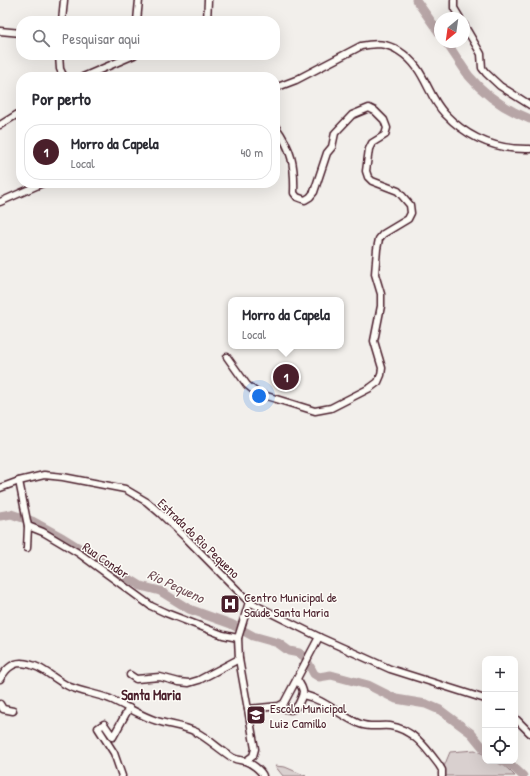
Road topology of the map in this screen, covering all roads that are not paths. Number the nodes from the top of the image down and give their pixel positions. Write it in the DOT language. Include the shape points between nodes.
graph roads {
  1 [pos="64,0"];
  2 [pos="139,0"];
  3 [pos="208,0"];
  4 [pos="454,0"];
  5 [pos="456,12"];
  6 [pos="62,16"];
  7 [pos="137,16"];
  8 [pos="207,16"];
  9 [pos="0,31"];
  10 [pos="16,33"];
  11 [pos="470,35"];
  12 [pos="60,60"];
  13 [pos="122,60"];
  14 [pos="62,72"];
  15 [pos="94,72"];
  16 [pos="280,86"];
  17 [pos="530,105"];
  18 [pos="16,115"];
  19 [pos="0,125"];
  20 [pos="280,134"];
  21 [pos="530,149"];
  22 [pos="32,188"];
  23 [pos="0,202"];
  24 [pos="227,357"];
  25 [pos="20,481"];
  26 [pos="0,488"];
  27 [pos="28,525"];
  28 [pos="27,548"];
  29 [pos="249,602"];
  30 [pos="238,636"];
  31 [pos="319,637"];
  32 [pos="239,659"];
  33 [pos="130,675"];
  34 [pos="0,679"];
  35 [pos="297,679"];
  36 [pos="303,695"];
  37 [pos="482,698"];
  38 [pos="0,704"];
  39 [pos="279,706"];
  40 [pos="129,708"];
  41 [pos="248,709"];
  42 [pos="12,711"];
  43 [pos="518,721"];
  44 [pos="530,733"];
  45 [pos="246,761"];
  46 [pos="122,776"];
  47 [pos="263,776"];
  48 [pos="442,776"];
  1 -- 6 [label="street"];
  2 -- 7 [label="street"];
  3 -- 8 [label="street"];
  4 -- 5 [label="street"];
  9 -- 10 [label="street"];
  11 -- 17 [label="street" via="482,54 482,68 500,86"];
  12 -- 14 [label="street"];
  13 -- 15 [label="street"];
  16 -- 21 [label="street" via="362,46 384,44 409,57 417,66 444,113 470,135 499,146"];
  18 -- 19 [label="street"];
  20 -- 24 [label="street" via="292,159 294,193 305,200 314,192 335,133 341,126 352,115 369,108 384,120 387,128 385,135 372,143 366,171 372,181 398,191 410,205 411,213 408,219 383,234 377,249 375,274 381,294 381,306 374,341 382,368 381,375 378,382 370,388 331,408 315,411 257,393 247,385"];
  22 -- 23 [label="street"];
  25 -- 26 [label="street, Estrada do Rio Pequeno"];
  25 -- 27 [label="street"];
  25 -- 29 [label="street, Estrada do Rio Pequeno" via="44,476 63,477 125,489 151,506"];
  27 -- 28 [label="street"];
  27 -- 30 [label="street, Rua Condor" via="80,554 151,606 223,635"];
  29 -- 30 [label="street"];
  29 -- 31 [label="street, Estrada do Rio Pequeno"];
  30 -- 32 [label="street"];
  31 -- 35 [label="street"];
  31 -- 37 [label="street, Estrada do Rio Pequeno" via="390,669"];
  32 -- 33 [label="street" via="200,680 189,683 160,676 136,679"];
  32 -- 41 [label="street"];
  34 -- 40 [label="street" via="6,670 15,664 36,666 67,685 111,699"];
  35 -- 36 [label="street"];
  35 -- 39 [label="street" via="285,702"];
  36 -- 39 [label="street" via="294,710 286,710"];
  36 -- 48 [label="street" via="314,698 363,725 391,726 416,737 440,765"];
  38 -- 42 [label="street" via="3,709"];
  39 -- 41 [label="street"];
  40 -- 45 [label="street" via="156,721 194,731 230,756"];
  40 -- 46 [label="street" via="113,737 104,724 98,728 114,754"];
  41 -- 45 [label="street" via="255,749 253,756"];
  43 -- 44 [label="street"];
  45 -- 47 [label="street"];
}
